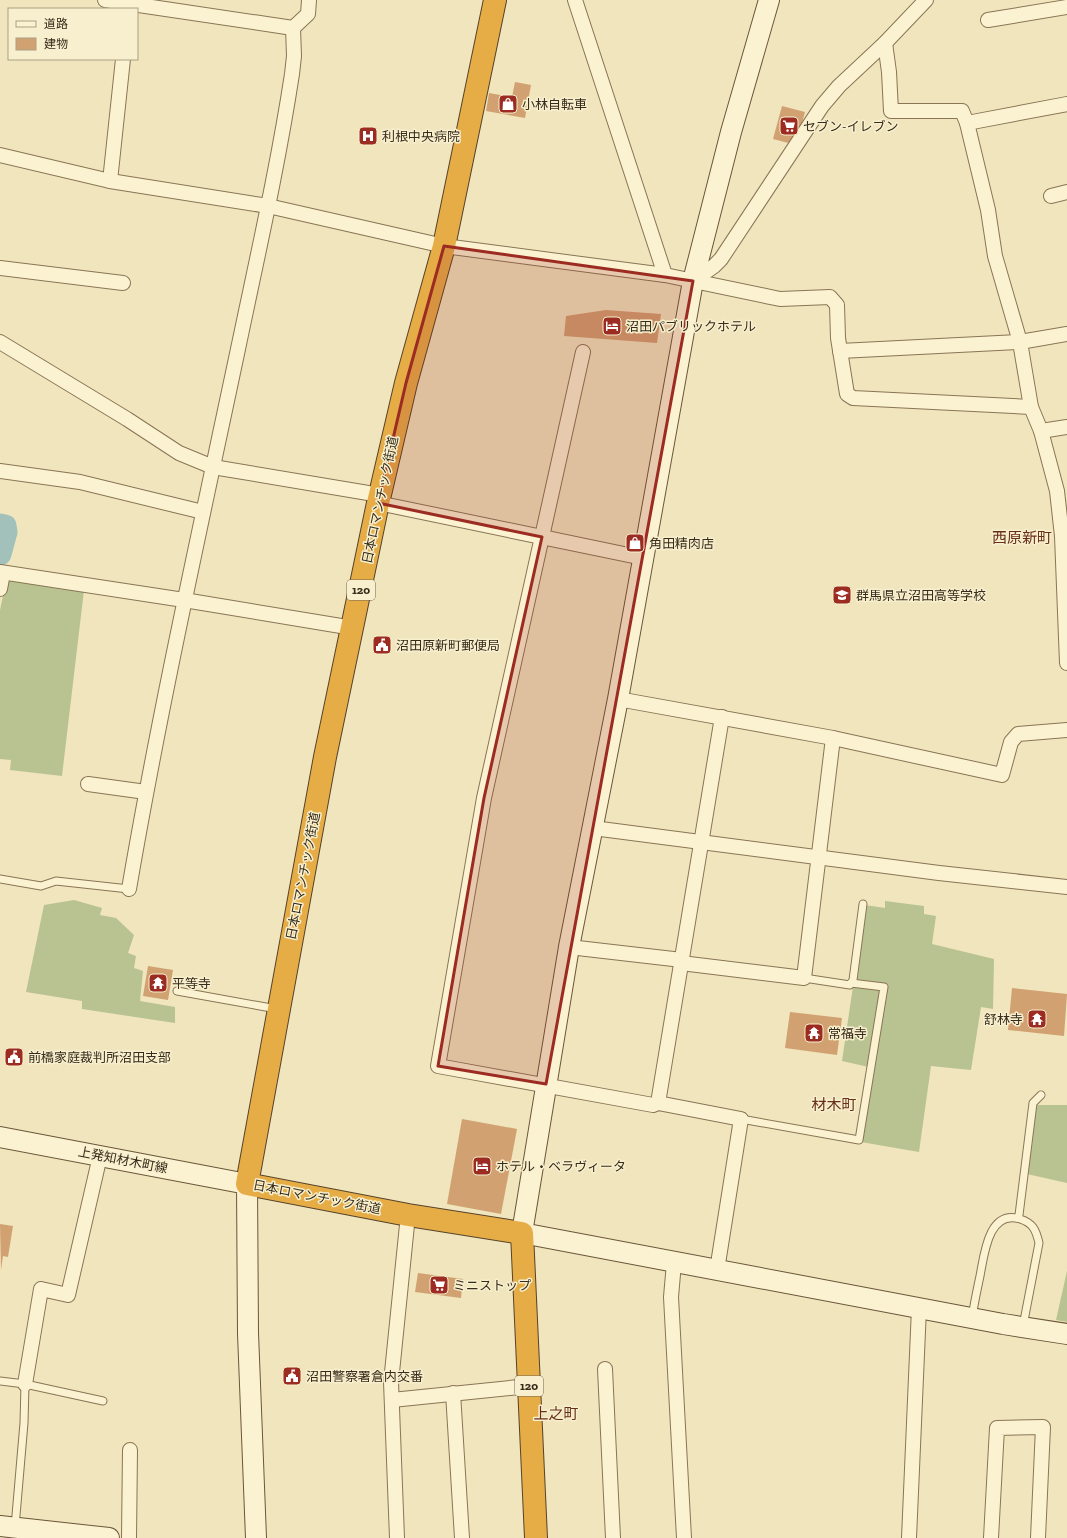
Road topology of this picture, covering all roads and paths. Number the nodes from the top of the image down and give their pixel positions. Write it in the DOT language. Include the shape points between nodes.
graph roads {
  1 [pos="105,0"];
  2 [pos="309,0"];
  3 [pos="495,0"];
  4 [pos="575,0"];
  5 [pos="769,0"];
  6 [pos="926,0"];
  7 [pos="129,4"];
  8 [pos="1067,8"];
  9 [pos="988,20"];
  10 [pos="294,28"];
  11 [pos="885,43"];
  12 [pos="123,60"];
  13 [pos="1067,104"];
  14 [pos="967,123"];
  15 [pos="0,155"];
  16 [pos="110,181"];
  17 [pos="1067,192"];
  18 [pos="1051,196"];
  19 [pos="268,206"];
  20 [pos="444,246"];
  21 [pos="0,268"];
  22 [pos="665,275"];
  23 [pos="693,281"];
  24 [pos="123,284"];
  25 [pos="1067,334"];
  26 [pos="0,342"];
  27 [pos="1020,342"];
  28 [pos="840,351"];
  29 [pos="583,352"];
  30 [pos="1031,407"];
  31 [pos="1067,427"];
  32 [pos="1041,431"];
  33 [pos="213,467"];
  34 [pos="0,471"];
  35 [pos="1062,490"];
  36 [pos="379,499"];
  37 [pos="203,512"];
  38 [pos="542,538"];
  39 [pos="643,558"];
  40 [pos="1,573"];
  41 [pos="0,589"];
  42 [pos="184,600"];
  43 [pos="353,628"];
  44 [pos="1067,663"];
  45 [pos="618,700"];
  46 [pos="722,718"];
  47 [pos="1067,730"];
  48 [pos="833,738"];
  49 [pos="88,784"];
  50 [pos="146,792"];
  51 [pos="593,828"];
  52 [pos="701,842"];
  53 [pos="819,857"];
  54 [pos="0,879"];
  55 [pos="1067,887"];
  56 [pos="129,889"];
  57 [pos="863,904"];
  58 [pos="569,947"];
  59 [pos="682,962"];
  60 [pos="804,978"];
  61 [pos="851,983"];
  62 [pos="177,991"];
  63 [pos="278,1010"];
  64 [pos="546,1084"];
  65 [pos="1041,1095"];
  66 [pos="658,1103"];
  67 [pos="741,1119"];
  68 [pos="0,1137"];
  69 [pos="100,1156"];
  70 [pos="247,1184"];
  71 [pos="408,1215"];
  72 [pos="1017,1218"];
  73 [pos="522,1234"];
  74 [pos="674,1263"];
  75 [pos="717,1270"];
  76 [pos="919,1308"];
  77 [pos="972,1318"];
  78 [pos="1023,1327"];
  79 [pos="1067,1334"];
  80 [pos="604,1369"];
  81 [pos="0,1381"];
  82 [pos="25,1384"];
  83 [pos="529,1386"];
  84 [pos="453,1393"];
  85 [pos="392,1400"];
  86 [pos="103,1401"];
  87 [pos="130,1450"];
  88 [pos="7,1527"];
  89 [pos="100,1538"];
  90 [pos="129,1538"];
  91 [pos="256,1538"];
  92 [pos="397,1538"];
  93 [pos="462,1538"];
  94 [pos="536,1538"];
  95 [pos="613,1538"];
  96 [pos="684,1538"];
  97 [pos="909,1538"];
  98 [pos="991,1538"];
  99 [pos="1038,1538"];
  1 -- 7 [label="street"];
  2 -- 10 [label="street" via="308,14"];
  3 -- 20 [label="highway, 日本ロマンチック街道 / 120"];
  4 -- 22 [label="street"];
  5 -- 23 [label="street" via="731,132"];
  6 -- 11 [label="street"];
  7 -- 10 [label="street"];
  8 -- 9 [label="street"];
  10 -- 19 [label="street" via="292,74"];
  11 -- 14 [label="street" via="891,111 962,110"];
  11 -- 23 [label="street" via="822,106 721,259"];
  12 -- 16 [label="street"];
  13 -- 14 [label="street"];
  14 -- 27 [label="street" via="988,210 995,256"];
  15 -- 16 [label="street"];
  16 -- 19 [label="street"];
  17 -- 18 [label="street"];
  19 -- 20 [label="street"];
  19 -- 33 [label="street"];
  20 -- 22 [label="street"];
  20 -- 36 [label="highway, 日本ロマンチック街道 / 120" via="406,383"];
  21 -- 24 [label="street"];
  22 -- 23 [label="street"];
  23 -- 28 [label="street" via="780,298 830,297 837,305"];
  23 -- 39 [label="street"];
  25 -- 27 [label="street"];
  26 -- 33 [label="street" via="179,453"];
  27 -- 28 [label="street"];
  27 -- 30 [label="street"];
  28 -- 30 [label="street" via="848,394 853,398"];
  29 -- 38 [label="street"];
  30 -- 32 [label="street"];
  31 -- 32 [label="street"];
  32 -- 35 [label="street"];
  33 -- 36 [label="street"];
  33 -- 37 [label="street"];
  34 -- 37 [label="street" via="80,482"];
  35 -- 44 [label="street"];
  36 -- 38 [label="street"];
  36 -- 43 [label="highway, 日本ロマンチック街道 / 120"];
  37 -- 42 [label="street"];
  38 -- 39 [label="street"];
  38 -- 64 [label="street" via="484,798 438,1066"];
  39 -- 45 [label="street"];
  40 -- 41 [label="street"];
  40 -- 42 [label="street"];
  42 -- 43 [label="street"];
  42 -- 50 [label="street"];
  43 -- 63 [label="highway, 日本ロマンチック街道 / 120"];
  45 -- 46 [label="street"];
  45 -- 51 [label="street"];
  46 -- 48 [label="street"];
  46 -- 52 [label="street"];
  47 -- 48 [label="street" via="1018,734 1011,742 1002,775"];
  48 -- 53 [label="street"];
  49 -- 50 [label="street"];
  50 -- 56 [label="street"];
  51 -- 52 [label="street"];
  51 -- 58 [label="street"];
  52 -- 53 [label="street"];
  52 -- 59 [label="street"];
  53 -- 55 [label="street"];
  53 -- 60 [label="street"];
  54 -- 56 [label="lane" via="41,886 56,881"];
  57 -- 61 [label="lane"];
  58 -- 59 [label="street"];
  58 -- 64 [label="street"];
  59 -- 60 [label="street"];
  59 -- 66 [label="street"];
  60 -- 61 [label="lane" via="850,985"];
  61 -- 67 [label="lane" via="884,987 859,1140"];
  62 -- 63 [label="lane"];
  63 -- 70 [label="highway, 日本ロマンチック街道 / 120"];
  64 -- 66 [label="street" via="653,1105"];
  64 -- 73 [label="street"];
  65 -- 72 [label="lane" via="1033,1103"];
  66 -- 67 [label="street"];
  67 -- 75 [label="street"];
  68 -- 69 [label="street, 上発知材木町線"];
  69 -- 70 [label="street, 上発知材木町線"];
  69 -- 82 [label="street" via="68,1295 41,1289"];
  70 -- 71 [label="highway, 日本ロマンチック街道"];
  70 -- 91 [label="street" via="248,1333"];
  71 -- 73 [label="highway, 日本ロマンチック街道"];
  71 -- 85 [label="street" via="391,1382"];
  72 -- 77 [label="lane" via="1001,1221 986,1241"];
  72 -- 78 [label="lane" via="1030,1222 1039,1243"];
  73 -- 74 [label="street"];
  73 -- 83 [label="highway, 120"];
  74 -- 75 [label="street"];
  74 -- 96 [label="street" via="671,1297"];
  75 -- 76 [label="street"];
  76 -- 77 [label="street"];
  76 -- 97 [label="street"];
  77 -- 78 [label="street"];
  78 -- 79 [label="street"];
  80 -- 95 [label="street"];
  81 -- 82 [label="lane"];
  82 -- 86 [label="lane"];
  82 -- 88 [label="lane" via="24,1422"];
  83 -- 84 [label="street"];
  83 -- 94 [label="highway, 120"];
  84 -- 85 [label="street"];
  84 -- 93 [label="street"];
  85 -- 92 [label="street"];
  87 -- 90 [label="street"];
  88 -- 89 [label="street"];
  98 -- 99 [label="street" via="997,1428 1043,1427"];
}
